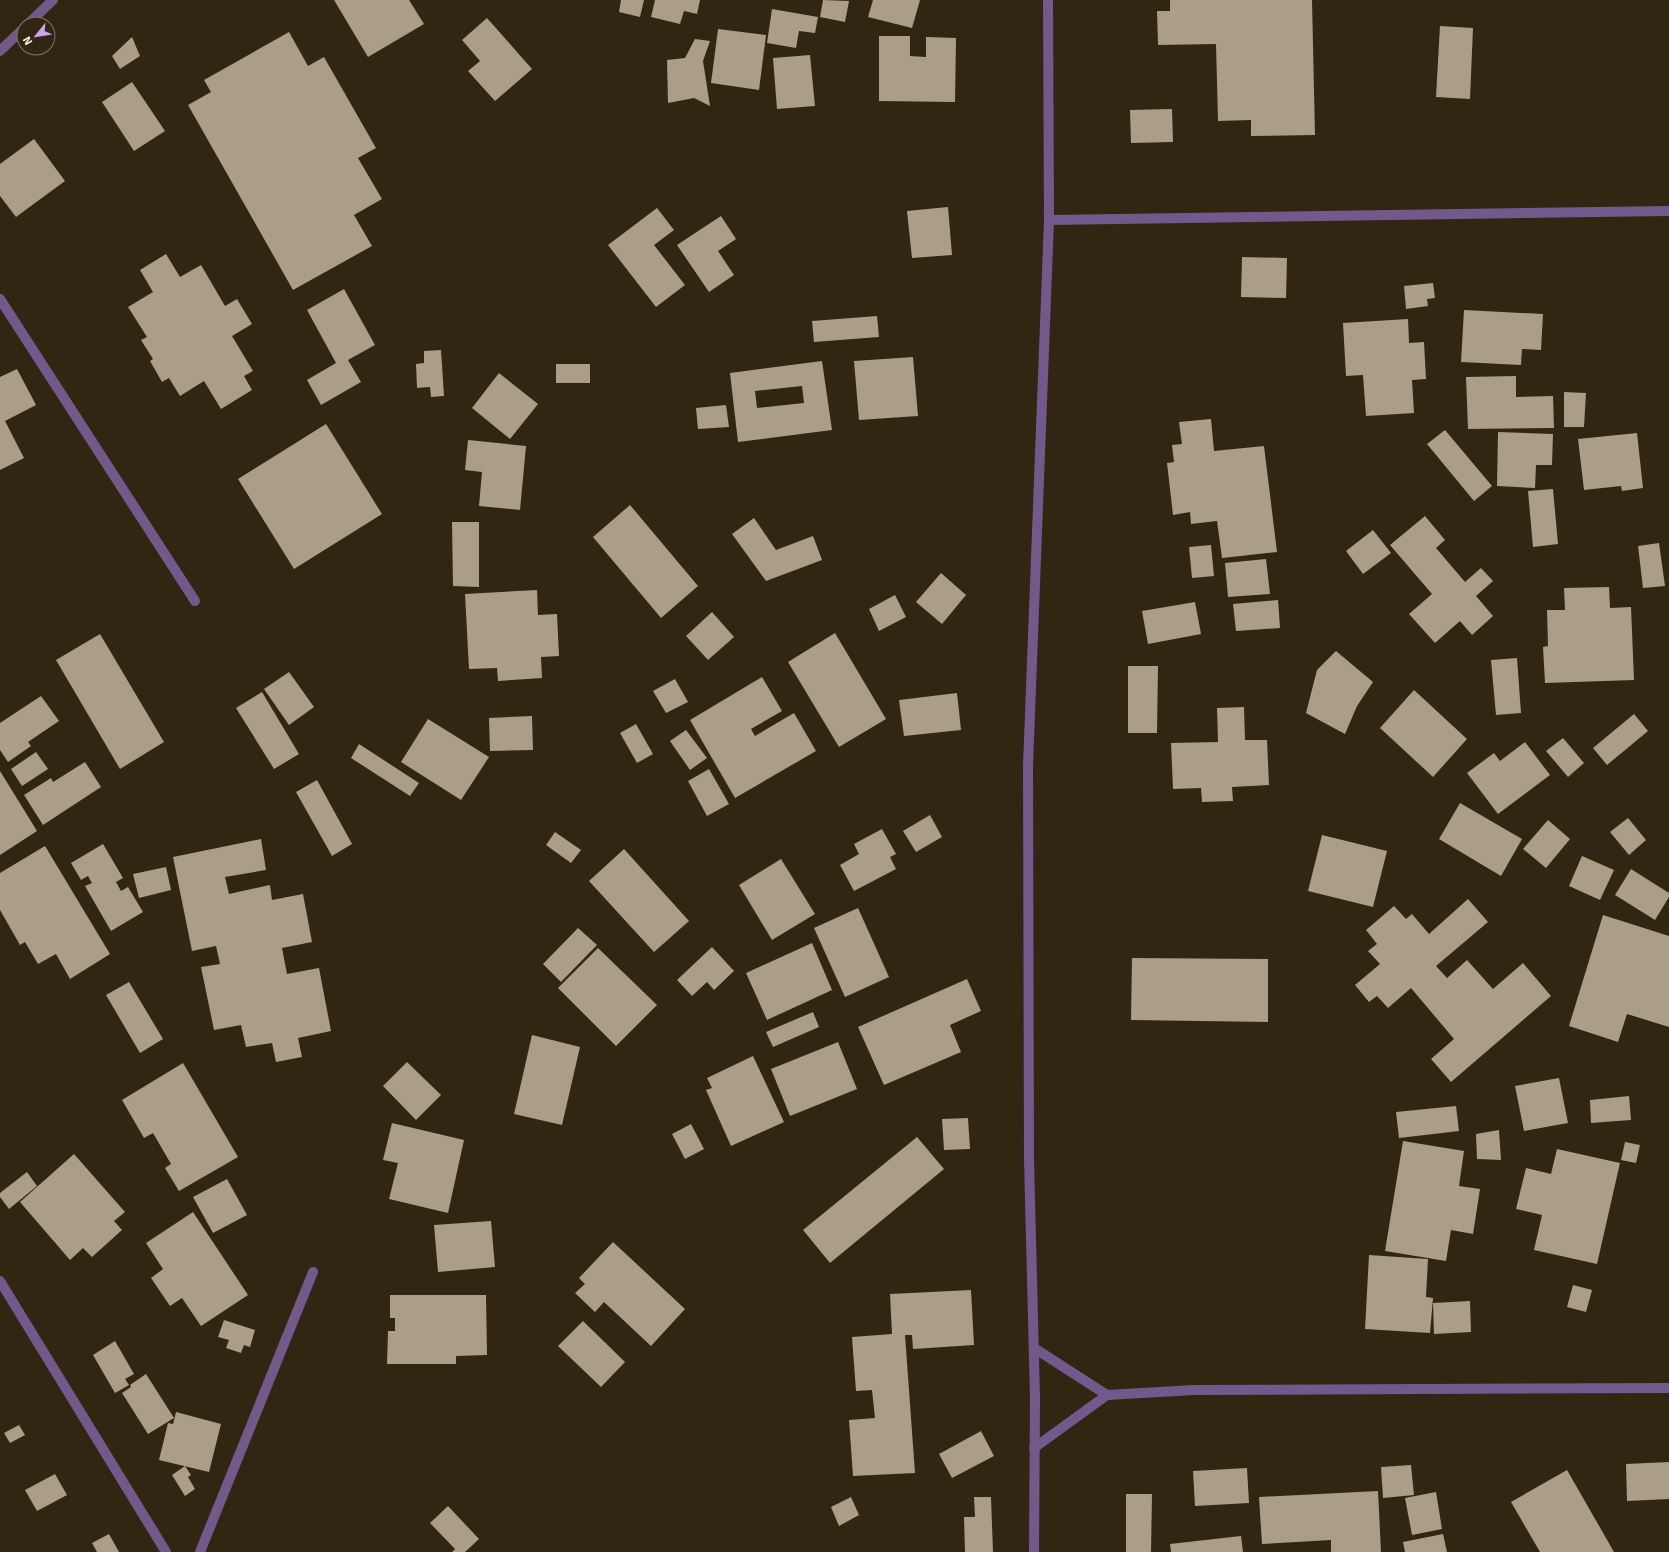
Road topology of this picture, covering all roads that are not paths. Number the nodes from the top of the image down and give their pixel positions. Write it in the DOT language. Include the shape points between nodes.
graph roads {
  1 [pos="53,0"];
  2 [pos="1048,0"];
  3 [pos="36,16"];
  4 [pos="16,36"];
  5 [pos="0,51"];
  6 [pos="1669,211"];
  7 [pos="1049,220"];
  8 [pos="0,299"];
  9 [pos="194,601"];
  10 [pos="313,1272"];
  11 [pos="0,1281"];
  12 [pos="1034,1348"];
  13 [pos="1669,1388"];
  14 [pos="1107,1395"];
  15 [pos="1034,1448"];
  16 [pos="166,1552"];
  17 [pos="200,1552"];
  18 [pos="1034,1552"];
  1 -- 3 [label="street"];
  2 -- 7 [label="street"];
  4 -- 5 [label="street"];
  6 -- 7 [label="street"];
  7 -- 12 [label="street" via="1028,766 1029,1159"];
  8 -- 9 [label="street"];
  10 -- 17 [label="street"];
  11 -- 16 [label="street"];
  12 -- 14 [label="street"];
  12 -- 15 [label="street"];
  13 -- 14 [label="street" via="1194,1390"];
  14 -- 15 [label="street"];
  15 -- 18 [label="street"];
}
